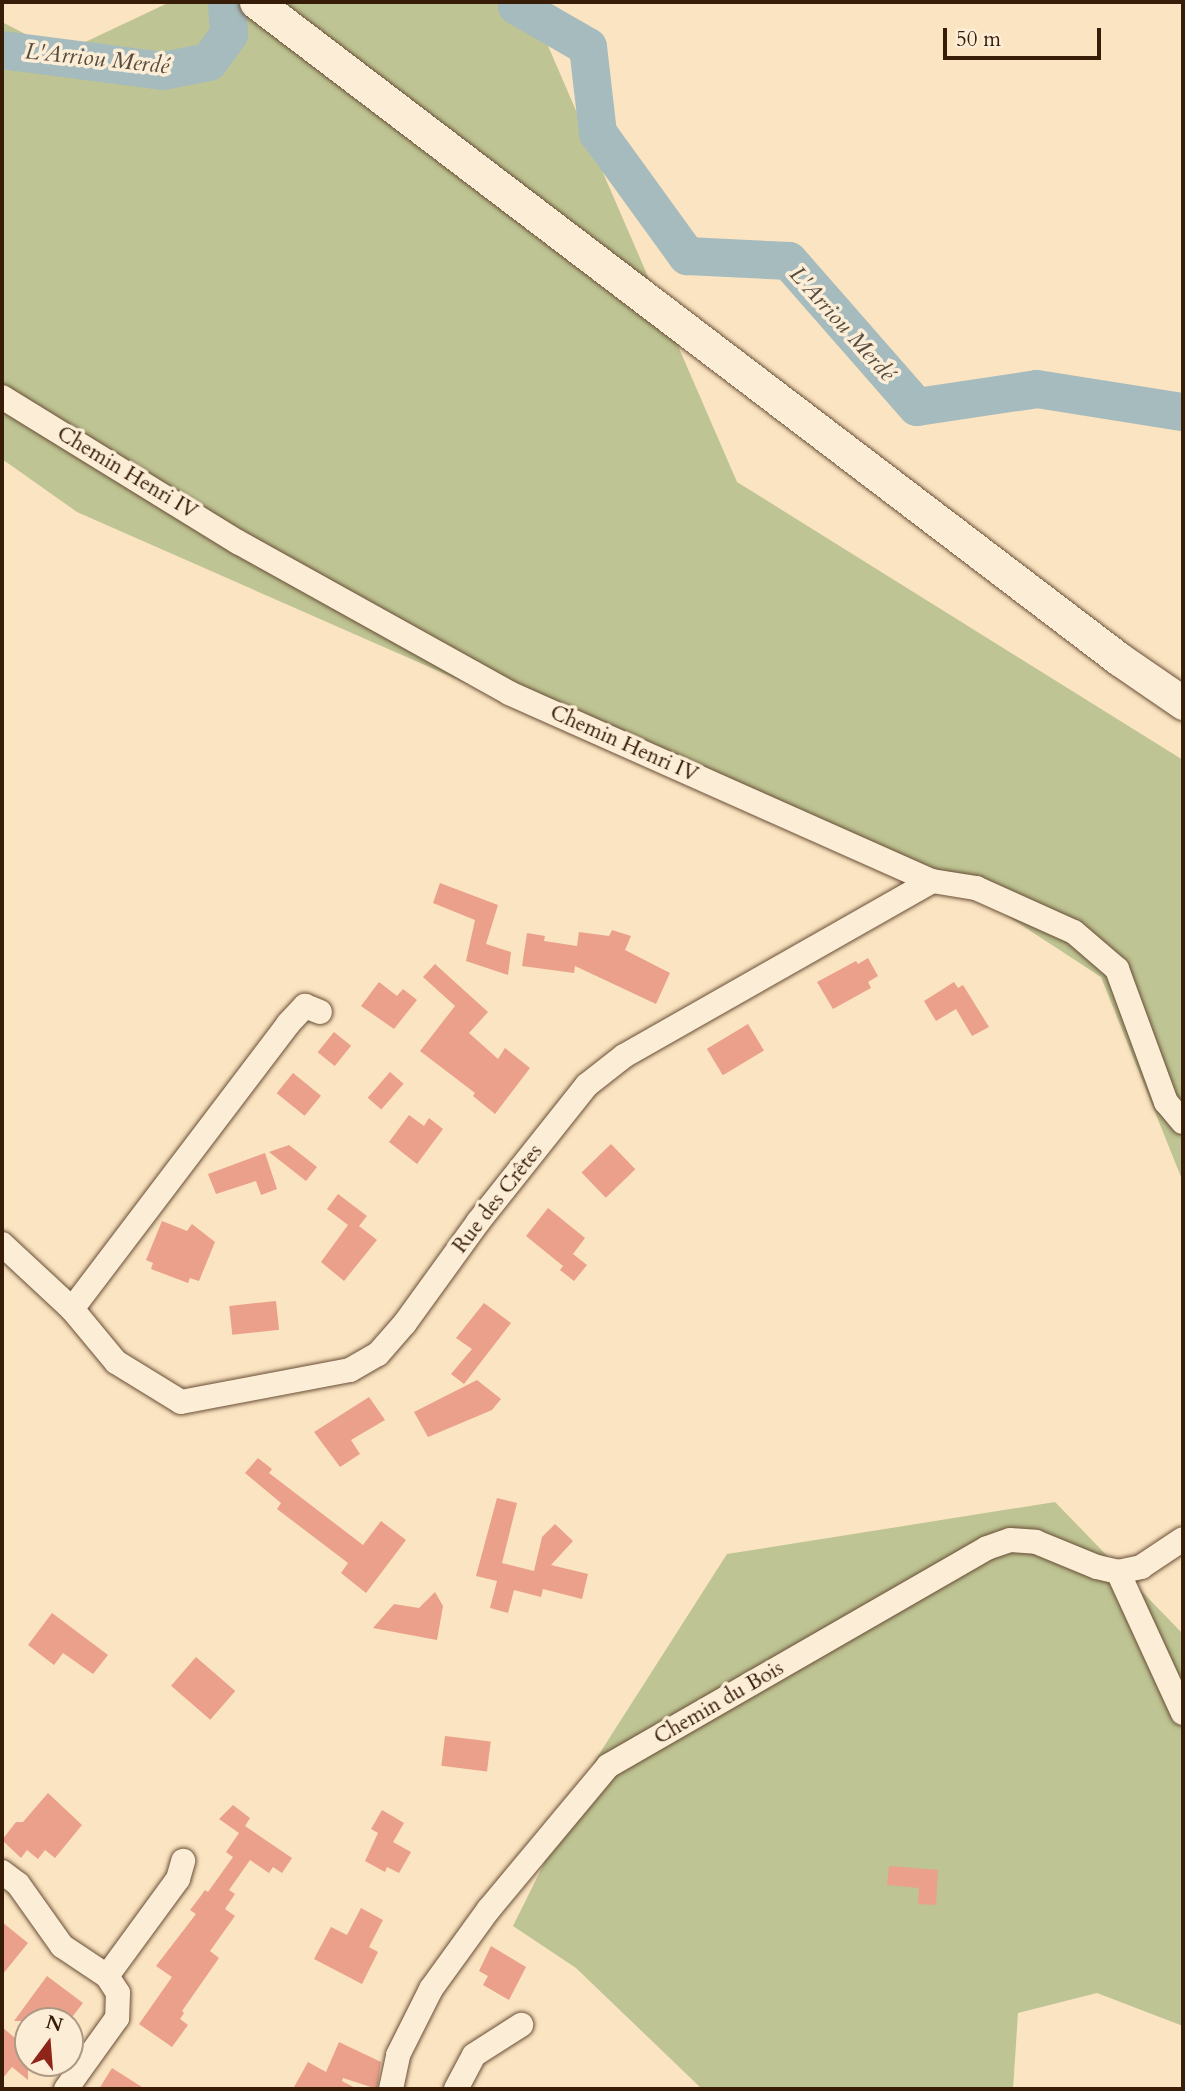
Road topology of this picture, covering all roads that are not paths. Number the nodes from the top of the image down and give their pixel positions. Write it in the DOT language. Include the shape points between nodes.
graph roads {
  1 [pos="256,2"];
  2 [pos="2,397"];
  3 [pos="1119,659"];
  4 [pos="1183,703"];
  5 [pos="1183,720"];
  6 [pos="932,881"];
  7 [pos="320,1012"];
  8 [pos="1183,1122"];
  9 [pos="2,1244"];
  10 [pos="72,1309"];
  11 [pos="1183,1539"];
  12 [pos="1118,1572"];
  13 [pos="1183,1713"];
  14 [pos="183,1861"];
  15 [pos="2,1872"];
  16 [pos="107,1976"];
  17 [pos="521,2025"];
  18 [pos="66,2089"];
  19 [pos="391,2089"];
  20 [pos="456,2089"];
  1 -- 3 [label="main road"];
  2 -- 6 [label="street, Chemin Henri IV" via="238,542 509,693"];
  3 -- 4 [label="main road"];
  3 -- 5 [label="main road"];
  6 -- 8 [label="street, Chemin Henri IV" via="976,888 1074,932 1117,969 1166,1102"];
  6 -- 10 [label="street, Rue des Crêtes" via="624,1056 587,1084 405,1323 378,1354 350,1370 181,1402 116,1362"];
  7 -- 10 [label="street" via="305,1006 288,1024"];
  9 -- 10 [label="street, Rue des Crêtes"];
  11 -- 12 [label="street" via="1141,1567"];
  12 -- 13 [label="street"];
  12 -- 19 [label="street, Chemin du Bois" via="1036,1542 1010,1539 608,1766 489,1909 431,1989 398,2054"];
  14 -- 16 [label="street" via="178,1879"];
  15 -- 16 [label="street" via="18,1884 62,1946"];
  16 -- 18 [label="street" via="118,1993 117,2018"];
  17 -- 20 [label="street" via="474,2055"];
}
